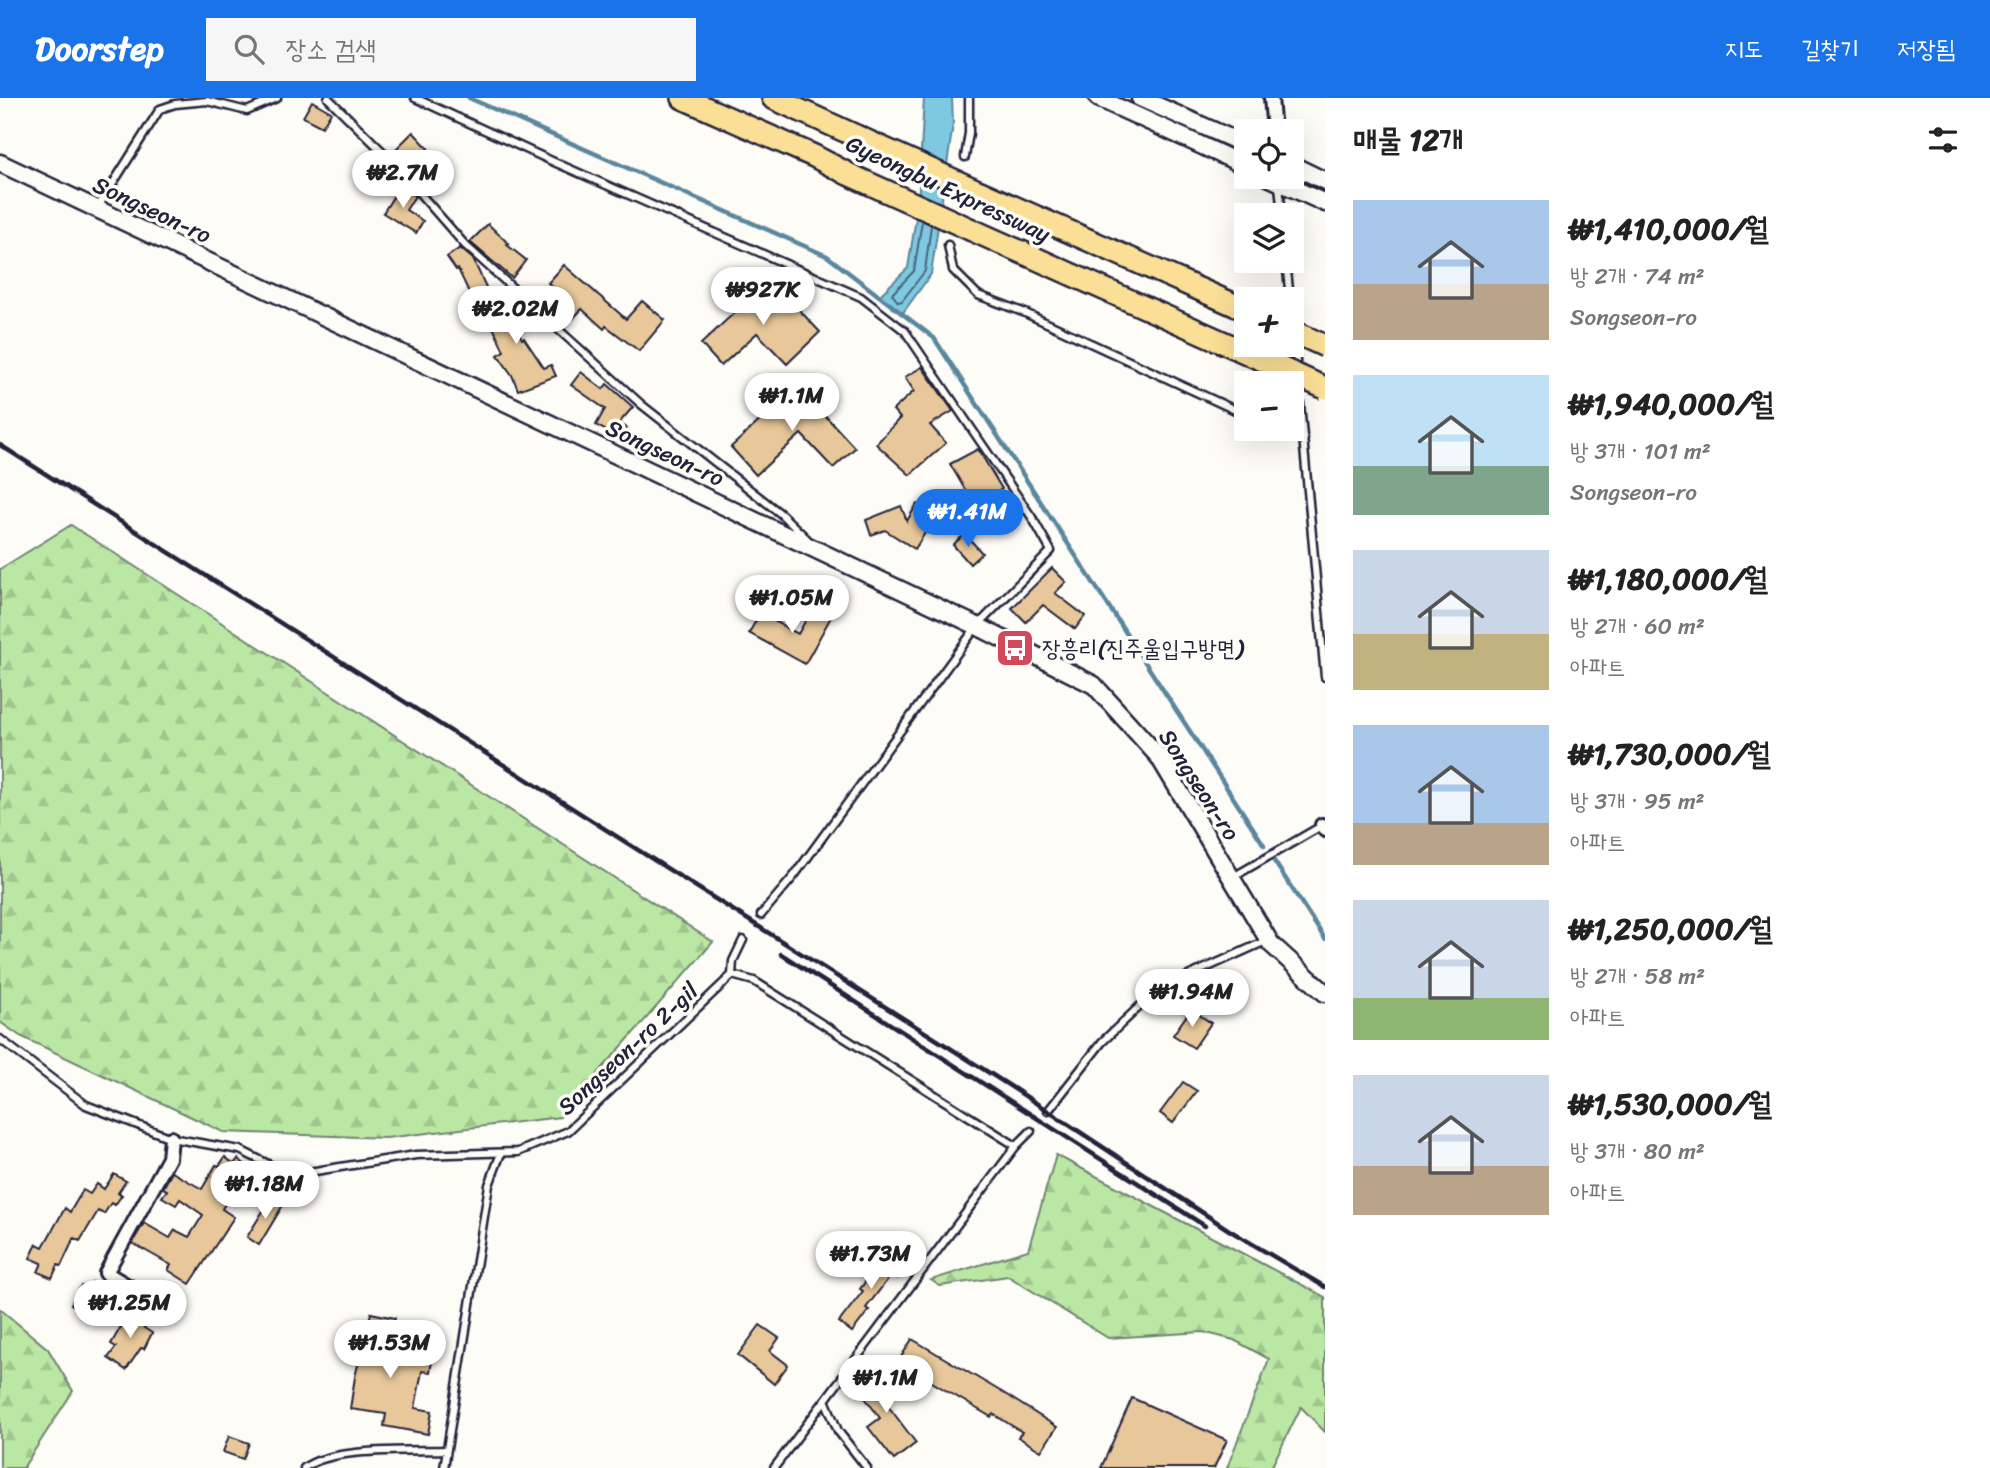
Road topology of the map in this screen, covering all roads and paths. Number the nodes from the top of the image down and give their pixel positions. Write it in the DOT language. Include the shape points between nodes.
graph roads {
  1 [pos="277,98"];
  2 [pos="328,98"];
  3 [pos="415,98"];
  4 [pos="683,98"];
  5 [pos="773,98"];
  6 [pos="969,98"];
  7 [pos="1098,98"];
  8 [pos="1140,98"];
  9 [pos="1271,98"];
  10 [pos="1273,119"];
  11 [pos="1234,140"];
  12 [pos="965,157"];
  13 [pos="1234,160"];
  14 [pos="0,163"];
  15 [pos="1304,171"];
  16 [pos="1325,181"];
  17 [pos="1297,189"];
  18 [pos="1325,203"];
  19 [pos="97,209"];
  20 [pos="948,244"];
  21 [pos="1234,305"];
  22 [pos="1304,335"];
  23 [pos="1325,346"];
  24 [pos="1325,388"];
  25 [pos="1234,409"];
  26 [pos="1304,439"];
  27 [pos="822,553"];
  28 [pos="977,626"];
  29 [pos="1325,677"];
  30 [pos="1324,826"];
  31 [pos="1231,878"];
  32 [pos="761,915"];
  33 [pos="743,940"];
  34 [pos="1268,940"];
  35 [pos="732,975"];
  36 [pos="1325,993"];
  37 [pos="0,1039"];
  38 [pos="1048,1111"];
  39 [pos="1031,1131"];
  40 [pos="171,1138"];
  41 [pos="1016,1146"];
  42 [pos="501,1153"];
  43 [pos="153,1301"];
  44 [pos="826,1402"];
  45 [pos="446,1450"];
  46 [pos="304,1468"];
  47 [pos="444,1468"];
  48 [pos="774,1468"];
  49 [pos="867,1468"];
  1 -- 19 [label="lane" via="247,111 207,101 160,110"];
  2 -- 27 [label="lane" via="387,156 465,245 642,405 781,514"];
  3 -- 28 [label="lane" via="861,297 905,331 1051,551"];
  4 -- 24 [label="highway, Gyeongbu Expressway, bridge"];
  5 -- 21 [label="highway, Gyeongbu Expressway, bridge"];
  6 -- 12 [label="lane"];
  7 -- 13 [label="street"];
  8 -- 11 [label="street"];
  9 -- 10 [label="street"];
  14 -- 19 [label="street, Songseon-ro"];
  15 -- 16 [label="street"];
  17 -- 18 [label="street"];
  19 -- 27 [label="street, Songseon-ro"];
  20 -- 25 [label="lane" via="953,270 978,295"];
  22 -- 23 [label="highway, bridge"];
  26 -- 29 [label="lane"];
  27 -- 28 [label="street, Songseon-ro"];
  28 -- 31 [label="street, Songseon-ro" via="1094,685 1159,757"];
  28 -- 32 [label="lane"];
  30 -- 31 [label="lane, Songseon-ro"];
  31 -- 34 [label="street, Songseon-ro"];
  33 -- 35 [label="lane, Songseon-ro 2-gil"];
  34 -- 36 [label="street, Songseon-ro"];
  34 -- 38 [label="lane" via="1157,990 1102,1042"];
  35 -- 41 [label="lane" via="754,981"];
  35 -- 42 [label="lane, Songseon-ro 2-gil" via="568,1131 518,1152"];
  37 -- 40 [label="lane, Songseon-ro 2-gil" via="86,1105"];
  39 -- 41 [label="lane"];
  40 -- 42 [label="lane, Songseon-ro 2-gil" via="240,1150 289,1175 416,1155"];
  40 -- 43 [label="street" via="169,1158 106,1273"];
  41 -- 44 [label="lane"];
  42 -- 45 [label="lane" via="489,1185"];
  44 -- 48 [label="lane"];
  44 -- 49 [label="lane" via="838,1431"];
  45 -- 46 [label="lane" via="344,1454"];
  45 -- 47 [label="lane"];
}
